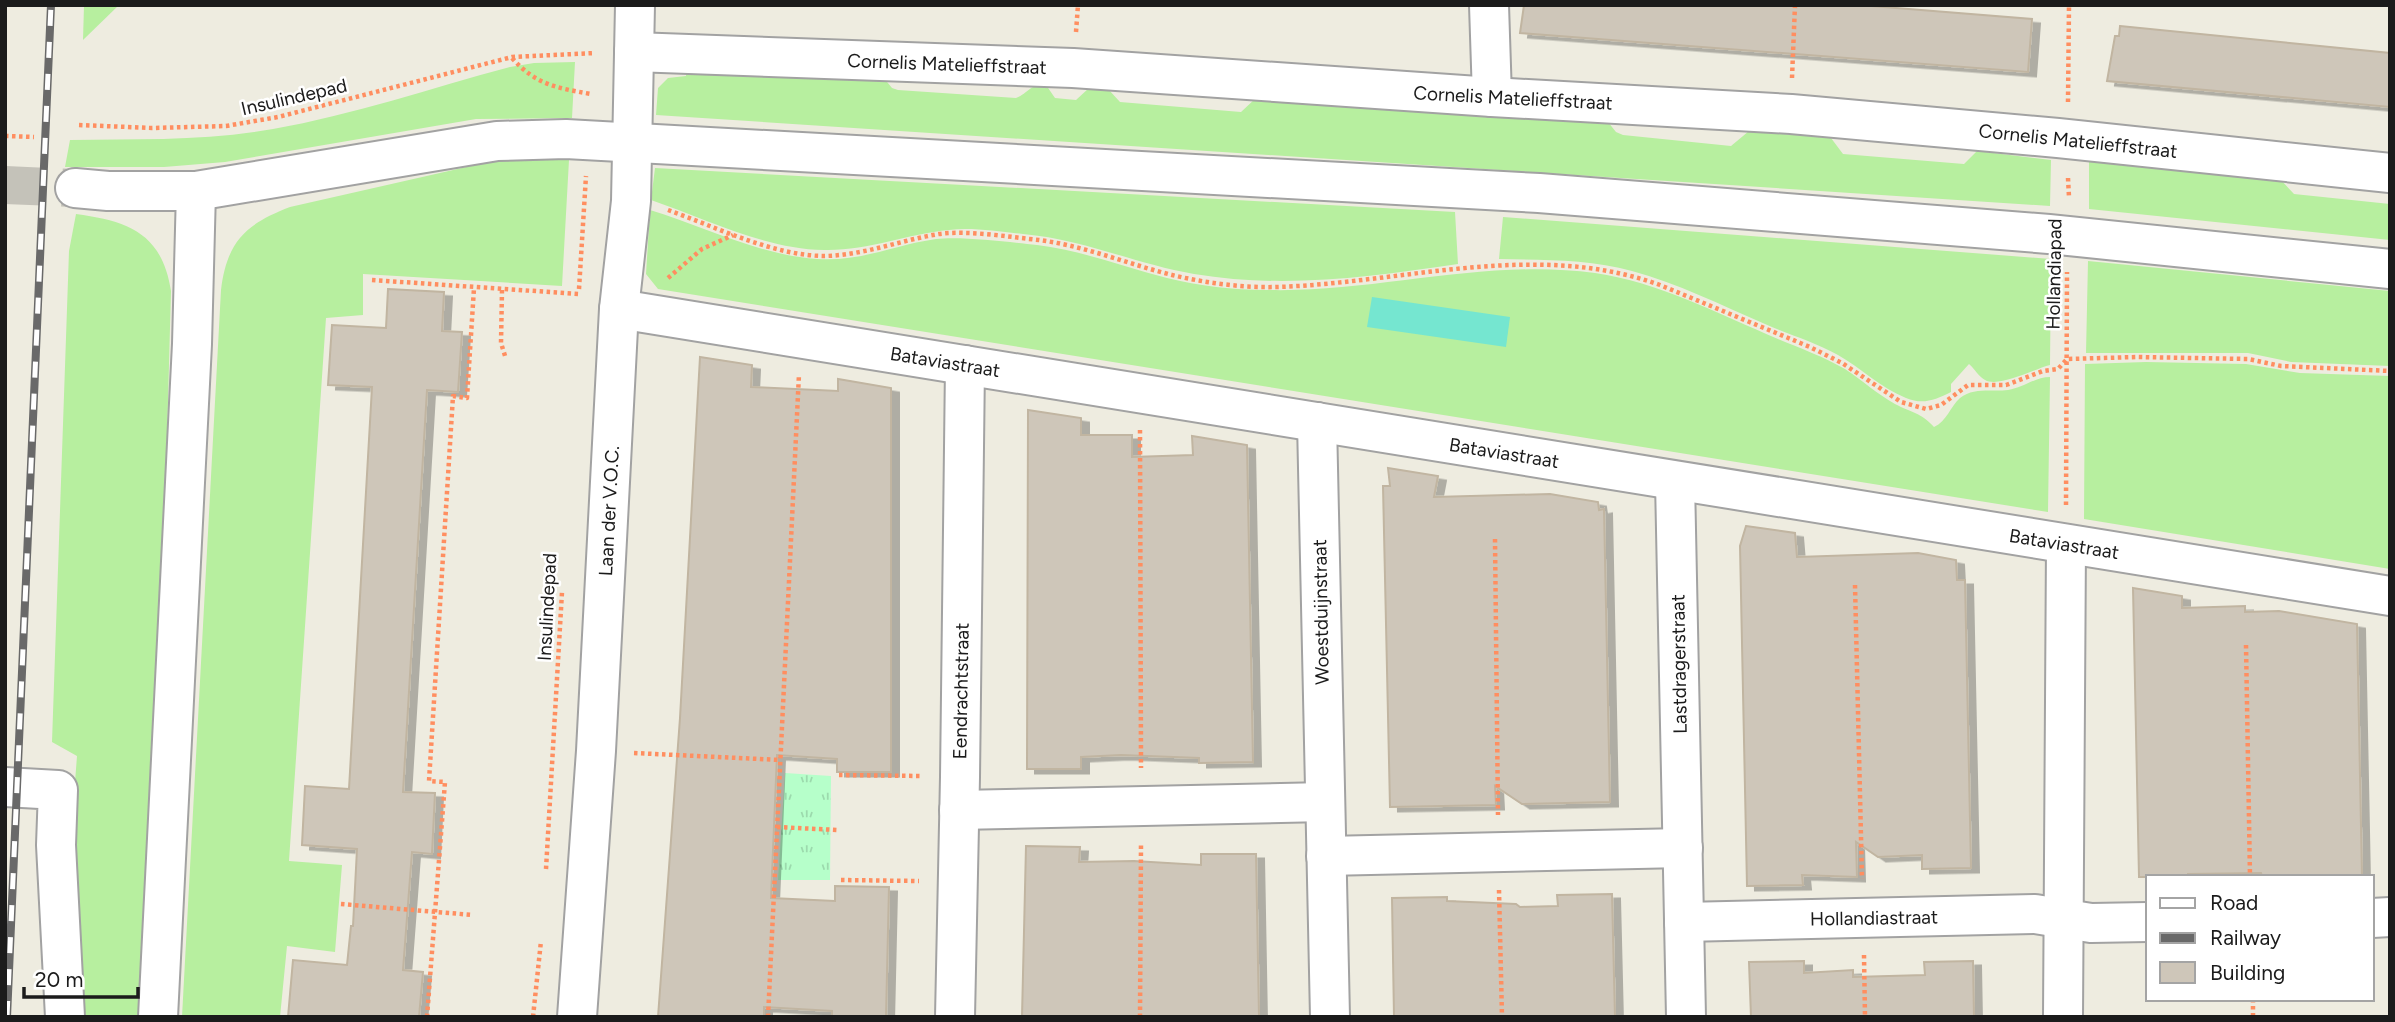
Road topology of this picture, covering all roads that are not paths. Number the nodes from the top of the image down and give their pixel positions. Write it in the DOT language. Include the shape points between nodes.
graph roads {
  1 [pos="635,5"];
  2 [pos="1489,5"];
  3 [pos="634,51"];
  4 [pos="1492,97"];
  5 [pos="632,142"];
  6 [pos="2390,173"];
  7 [pos="75,188"];
  8 [pos="196,191"];
  9 [pos="2390,269"];
  10 [pos="619,309"];
  11 [pos="965,365"];
  12 [pos="1317,422"];
  13 [pos="1675,481"];
  14 [pos="2066,544"];
  15 [pos="2390,596"];
  16 [pos="5,787"];
  17 [pos="960,793"];
  18 [pos="1325,802"];
  19 [pos="1683,848"];
  20 [pos="1326,856"];
  21 [pos="2063,920"];
  22 [pos="1684,922"];
  23 [pos="2146,922"];
  24 [pos="65,1017"];
  25 [pos="158,1017"];
  26 [pos="577,1017"];
  27 [pos="955,1017"];
  28 [pos="1330,1017"];
  29 [pos="1686,1017"];
  30 [pos="2063,1017"];
  1 -- 3 [label="street, Laan der V.O.C."];
  2 -- 4 [label="street"];
  3 -- 4 [label="street, Cornelis Matelieffstraat" via="1073,68"];
  3 -- 5 [label="street, Laan der V.O.C."];
  4 -- 6 [label="street, Cornelis Matelieffstraat" via="1791,114"];
  5 -- 8 [label="street" via="497,141"];
  5 -- 9 [label="street" via="1539,193 2069,236"];
  5 -- 10 [label="street, Laan der V.O.C." via="631,201"];
  7 -- 8 [label="street"];
  8 -- 25 [label="street"];
  10 -- 11 [label="street, Bataviastraat"];
  10 -- 26 [label="street, Laan der V.O.C."];
  11 -- 12 [label="street, Bataviastraat"];
  11 -- 17 [label="street, Eendrachtstraat"];
  12 -- 13 [label="street, Bataviastraat"];
  12 -- 18 [label="street, Woestduijnstraat"];
  13 -- 14 [label="street, Bataviastraat"];
  13 -- 19 [label="street, Lastdragerstraat"];
  14 -- 15 [label="street, Bataviastraat"];
  14 -- 21 [label="street"];
  16 -- 24 [label="street" via="58,790 56,845"];
  17 -- 18 [label="street" via="1141,806"];
  17 -- 27 [label="street, Eendrachtstraat"];
  18 -- 20 [label="street, Woestduijnstraat"];
  19 -- 20 [label="street"];
  19 -- 22 [label="street, Lastdragerstraat"];
  20 -- 28 [label="street, Woestduijnstraat"];
  21 -- 22 [label="street, Hollandiastraat" via="2035,914"];
  21 -- 23 [label="street, Hollandiastraat"];
  21 -- 30 [label="street"];
  22 -- 29 [label="street, Lastdragerstraat"];
}
